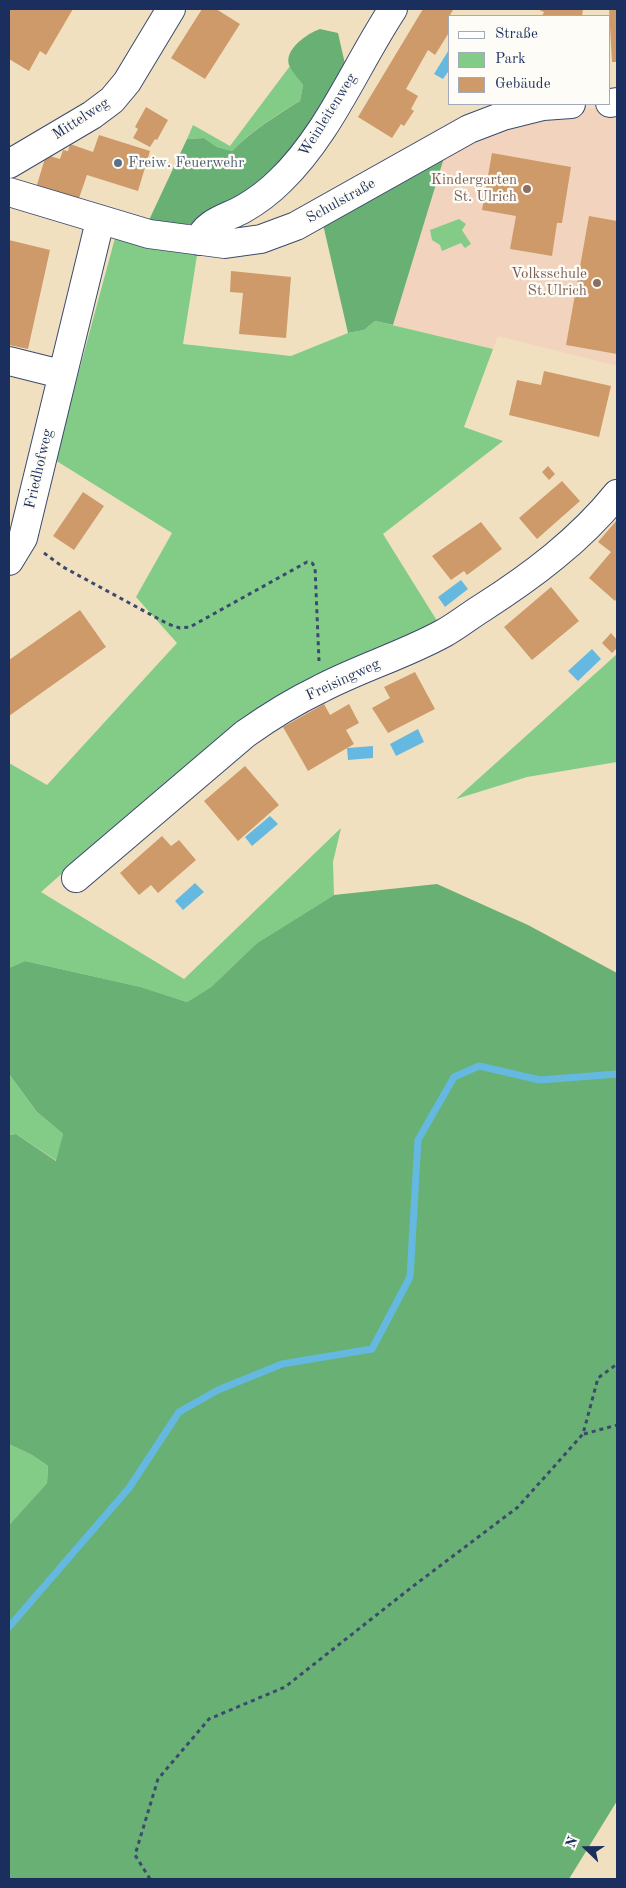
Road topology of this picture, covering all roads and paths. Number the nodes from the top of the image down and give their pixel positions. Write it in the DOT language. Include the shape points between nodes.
graph roads {
  1 [pos="171,9"];
  2 [pos="393,9"];
  3 [pos="557,105"];
  4 [pos="9,164"];
  5 [pos="9,192"];
  6 [pos="100,221"];
  7 [pos="199,241"];
  8 [pos="9,361"];
  9 [pos="61,374"];
  10 [pos="617,494"];
  11 [pos="23,538"];
  12 [pos="9,562"];
  13 [pos="320,688"];
  14 [pos="76,878"];
  15 [pos="617,1364"];
  16 [pos="617,1425"];
  17 [pos="583,1434"];
  18 [pos="150,1879"];
  1 -- 4 [label="street, Mittelweg" via="127,82 112,100"];
  2 -- 7 [label="street, Weinleitenweg" via="319,134 295,166 269,192 207,227"];
  3 -- 7 [label="street, Schulstraße" via="503,116 469,129 296,226 260,239 225,244"];
  5 -- 6 [label="street, Schulstraße"];
  6 -- 7 [label="street, Schulstraße" via="149,234"];
  6 -- 9 [label="street, Friedhofweg"];
  8 -- 9 [label="street"];
  9 -- 11 [label="street, Friedhofweg"];
  10 -- 13 [label="street, Freisingweg" via="564,549 506,593 444,633"];
  11 -- 12 [label="street, Friedhofweg"];
  11 -- 13 [label="path" via="63,567 180,628 190,627 307,562 312,563"];
  13 -- 14 [label="street, Freisingweg" via="274,713 246,734"];
  15 -- 17 [label="path" via="598,1378"];
  16 -- 17 [label="path"];
  17 -- 18 [label="path" via="518,1507 285,1687 209,1719 158,1779 135,1854"];
}
